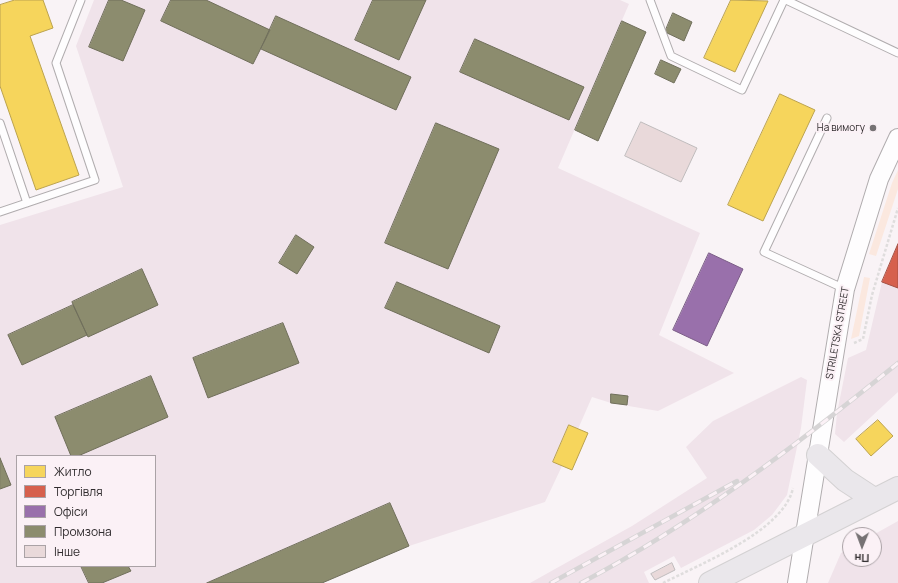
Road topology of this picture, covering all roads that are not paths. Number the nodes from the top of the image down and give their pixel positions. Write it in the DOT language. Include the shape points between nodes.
graph roads {
  1 [pos="81,0"];
  2 [pos="650,0"];
  3 [pos="785,0"];
  4 [pos="898,52"];
  5 [pos="826,118"];
  6 [pos="0,123"];
  7 [pos="898,138"];
  8 [pos="27,203"];
  9 [pos="0,212"];
  10 [pos="845,289"];
  11 [pos="818,455"];
  12 [pos="898,488"];
  13 [pos="874,499"];
  14 [pos="805,535"];
  15 [pos="710,583"];
  16 [pos="797,583"];
  1 -- 8 [label="lane" via="56,63 95,180"];
  2 -- 3 [label="lane" via="671,56 742,90"];
  3 -- 4 [label="lane"];
  5 -- 10 [label="lane" via="764,252"];
  6 -- 8 [label="lane"];
  7 -- 10 [label="street, STRILETSKA STREET" via="879,179"];
  8 -- 9 [label="lane"];
  10 -- 11 [label="street, STRILETSKA STREET"];
  11 -- 13 [label="main road" via="845,480"];
  11 -- 14 [label="street, STRILETSKA STREET"];
  12 -- 13 [label="main road"];
  13 -- 14 [label="main road"];
  14 -- 15 [label="main road"];
  14 -- 16 [label="street, STRILETSKA STREET"];
}
